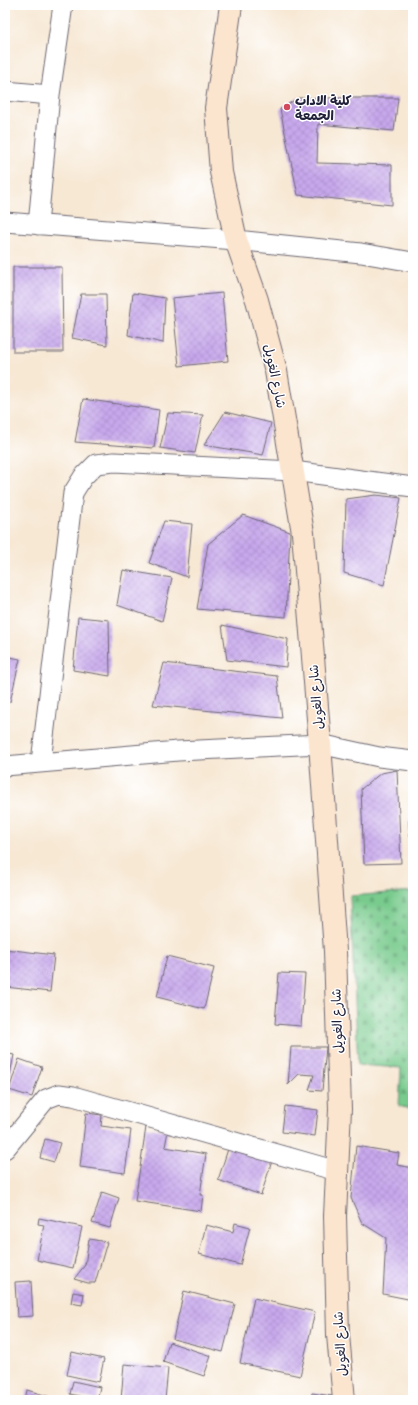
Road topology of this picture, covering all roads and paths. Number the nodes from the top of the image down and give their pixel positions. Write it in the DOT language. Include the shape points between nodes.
graph roads {
  1 [pos="63,5"];
  2 [pos="231,5"];
  3 [pos="5,91"];
  4 [pos="50,95"];
  5 [pos="5,222"];
  6 [pos="38,225"];
  7 [pos="236,240"];
  8 [pos="413,262"];
  9 [pos="293,471"];
  10 [pos="413,487"];
  11 [pos="320,744"];
  12 [pos="413,761"];
  13 [pos="41,762"];
  14 [pos="5,766"];
  15 [pos="5,1149"];
  16 [pos="337,1171"];
  17 [pos="344,1400"];
  1 -- 4 [label="street"];
  2 -- 7 [label="street, شارع الغويل" via="216,108 221,172"];
  3 -- 4 [label="street"];
  4 -- 6 [label="street"];
  5 -- 6 [label="street"];
  6 -- 7 [label="street"];
  7 -- 8 [label="street" via="361,253"];
  7 -- 9 [label="street, شارع الغويل" via="257,300 276,371"];
  9 -- 10 [label="street"];
  9 -- 11 [label="street, شارع الغويل" via="303,533"];
  9 -- 13 [label="street" via="114,462 96,464 83,477 73,493"];
  11 -- 12 [label="street" via="379,757"];
  11 -- 13 [label="street" via="178,751"];
  11 -- 16 [label="street, شارع الغويل" via="336,951 340,1110"];
  13 -- 14 [label="street"];
  15 -- 16 [label="street" via="46,1099 59,1094"];
  16 -- 17 [label="street, شارع الغويل" via="335,1216 338,1327"];
}
